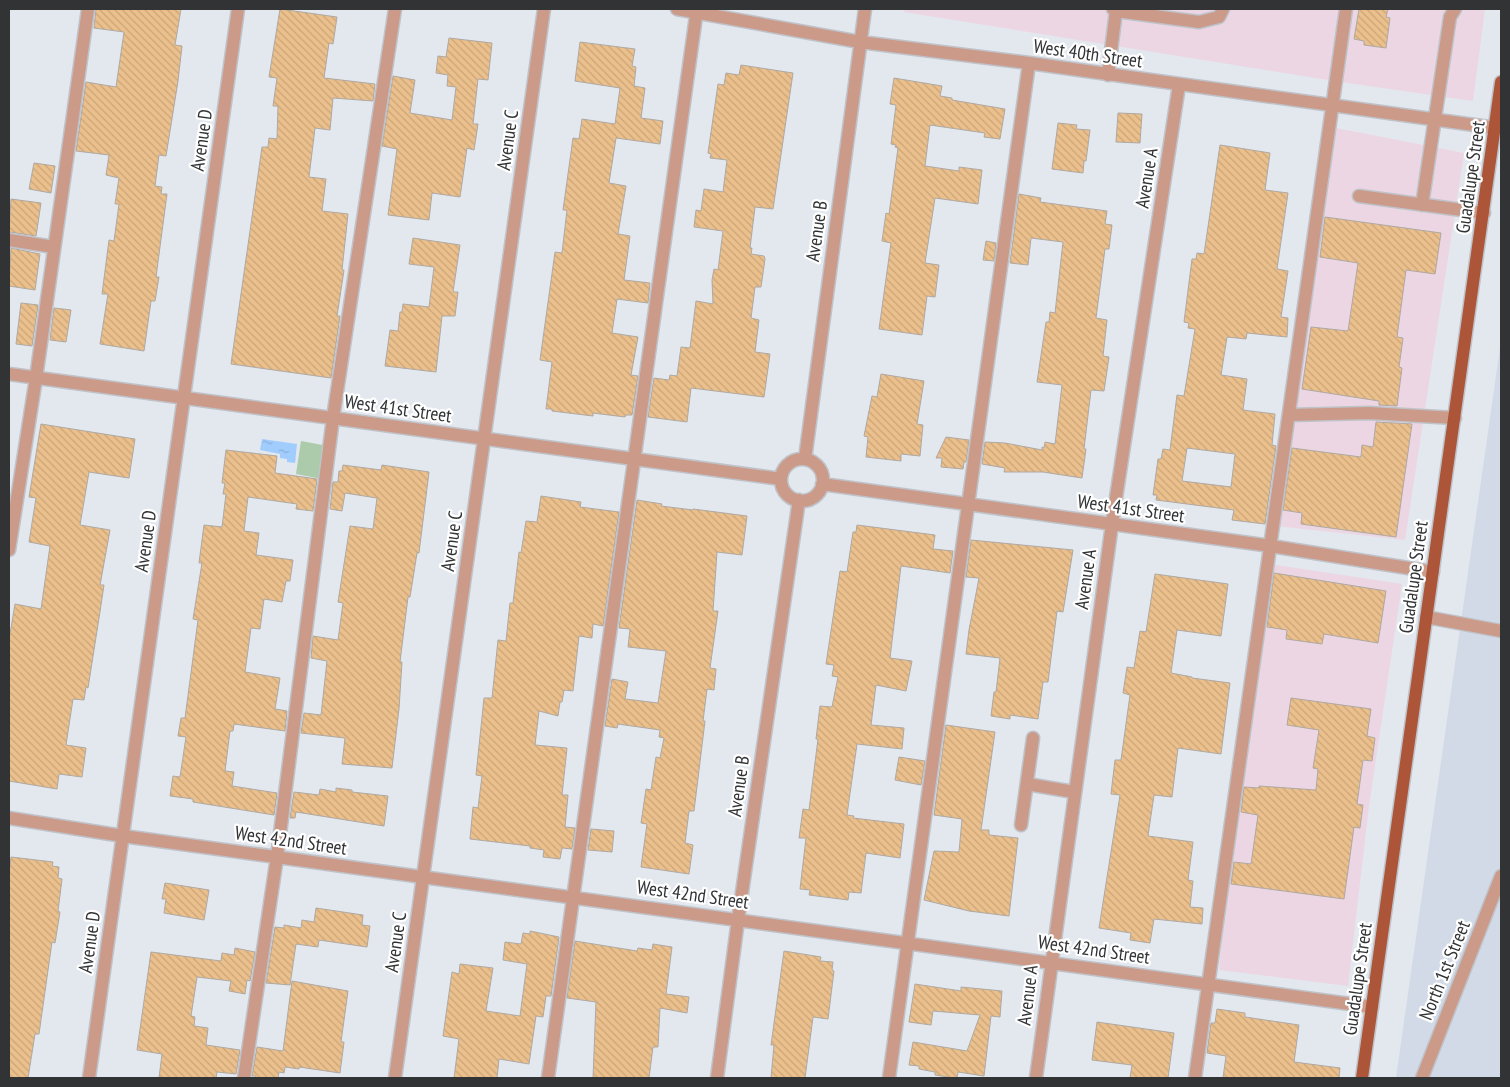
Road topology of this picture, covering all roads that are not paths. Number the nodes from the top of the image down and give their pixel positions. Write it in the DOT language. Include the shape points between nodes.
graph roads {
  1 [pos="88,9"];
  2 [pos="238,9"];
  3 [pos="395,9"];
  4 [pos="544,9"];
  5 [pos="677,9"];
  6 [pos="865,9"];
  7 [pos="1224,9"];
  8 [pos="1346,9"];
  9 [pos="696,10"];
  10 [pos="1114,10"];
  11 [pos="1450,11"];
  12 [pos="860,42"];
  13 [pos="1029,63"];
  14 [pos="1108,75"];
  15 [pos="1501,82"];
  16 [pos="1179,85"];
  17 [pos="1332,105"];
  18 [pos="1434,120"];
  19 [pos="1496,128"];
  20 [pos="1359,196"];
  21 [pos="1422,205"];
  22 [pos="1484,213"];
  23 [pos="9,240"];
  24 [pos="54,248"];
  25 [pos="9,374"];
  26 [pos="36,378"];
  27 [pos="184,398"];
  28 [pos="1289,415"];
  29 [pos="333,418"];
  30 [pos="1455,418"];
  31 [pos="484,439"];
  32 [pos="633,459"];
  33 [pos="805,459"];
  34 [pos="781,479"];
  35 [pos="822,484"];
  36 [pos="799,500"];
  37 [pos="969,505"];
  38 [pos="1112,524"];
  39 [pos="1271,546"];
  40 [pos="9,550"];
  41 [pos="1433,572"];
  42 [pos="1426,617"];
  43 [pos="1501,631"];
  44 [pos="1033,738"];
  45 [pos="1027,784"];
  46 [pos="1074,792"];
  47 [pos="9,818"];
  48 [pos="1021,825"];
  49 [pos="123,836"];
  50 [pos="276,857"];
  51 [pos="1501,876"];
  52 [pos="423,877"];
  53 [pos="572,897"];
  54 [pos="738,920"];
  55 [pos="908,942"];
  56 [pos="1050,962"];
  57 [pos="1209,984"];
  58 [pos="1372,1007"];
  59 [pos="89,1078"];
  60 [pos="244,1078"];
  61 [pos="395,1078"];
  62 [pos="548,1078"];
  63 [pos="716,1078"];
  64 [pos="889,1078"];
  65 [pos="1036,1078"];
  66 [pos="1195,1078"];
  67 [pos="1362,1078"];
  68 [pos="1422,1078"];
  1 -- 24 [label="street"];
  2 -- 27 [label="street, Avenue D"];
  3 -- 29 [label="street"];
  4 -- 31 [label="street, Avenue C"];
  5 -- 9 [label="street, West 40th Street"];
  6 -- 12 [label="street, Avenue B"];
  7 -- 10 [label="street" via="1219,17 1199,22"];
  8 -- 17 [label="street"];
  9 -- 12 [label="street, West 40th Street"];
  9 -- 32 [label="street"];
  10 -- 14 [label="street"];
  11 -- 18 [label="street"];
  12 -- 13 [label="street, West 40th Street"];
  12 -- 33 [label="street, Avenue B"];
  13 -- 14 [label="street, West 40th Street"];
  13 -- 37 [label="street"];
  14 -- 16 [label="street, West 40th Street"];
  15 -- 19 [label="main road, Guadalupe Street"];
  16 -- 17 [label="street, West 40th Street"];
  16 -- 38 [label="street, Avenue A"];
  17 -- 18 [label="street, West 40th Street"];
  17 -- 28 [label="street"];
  18 -- 19 [label="street, West 40th Street"];
  18 -- 21 [label="street"];
  19 -- 22 [label="main road, Guadalupe Street"];
  20 -- 21 [label="street"];
  21 -- 22 [label="street"];
  22 -- 30 [label="main road, Guadalupe Street"];
  23 -- 24 [label="street"];
  24 -- 26 [label="street"];
  25 -- 26 [label="street, West 41st Street"];
  26 -- 27 [label="street, West 41st Street"];
  26 -- 40 [label="street"];
  27 -- 29 [label="street, West 41st Street"];
  27 -- 49 [label="street, Avenue D"];
  28 -- 30 [label="street" via="1369,413"];
  28 -- 39 [label="street"];
  29 -- 31 [label="street, West 41st Street"];
  29 -- 50 [label="street"];
  30 -- 41 [label="main road, Guadalupe Street"];
  31 -- 32 [label="street, West 41st Street"];
  31 -- 52 [label="street, Avenue C"];
  32 -- 34 [label="street, West 41st Street"];
  32 -- 53 [label="street"];
  33 -- 34 [label="street" via="786,466"];
  33 -- 35 [label="street" via="817,465"];
  34 -- 36 [label="street" via="784,491"];
  35 -- 36 [label="street" via="811,498"];
  35 -- 37 [label="street, West 41st Street"];
  36 -- 54 [label="street, Avenue B"];
  37 -- 38 [label="street, West 41st Street"];
  37 -- 55 [label="street"];
  38 -- 39 [label="street, West 41st Street"];
  38 -- 46 [label="street, Avenue A"];
  39 -- 41 [label="street, West 41st Street"];
  39 -- 57 [label="street"];
  41 -- 42 [label="main road, Guadalupe Street"];
  42 -- 43 [label="street"];
  42 -- 58 [label="main road, Guadalupe Street"];
  44 -- 45 [label="street"];
  45 -- 46 [label="street"];
  45 -- 48 [label="street"];
  46 -- 56 [label="street, Avenue A"];
  47 -- 49 [label="street, West 42nd Street"];
  49 -- 50 [label="street, West 42nd Street"];
  49 -- 59 [label="street, Avenue D"];
  50 -- 52 [label="street, West 42nd Street"];
  50 -- 60 [label="street"];
  51 -- 68 [label="street, North 1st Street"];
  52 -- 53 [label="street, West 42nd Street"];
  52 -- 61 [label="street, Avenue C"];
  53 -- 54 [label="street, West 42nd Street"];
  53 -- 62 [label="street"];
  54 -- 55 [label="street, West 42nd Street"];
  54 -- 63 [label="street, Avenue B"];
  55 -- 56 [label="street, West 42nd Street"];
  55 -- 64 [label="street"];
  56 -- 57 [label="street, West 42nd Street"];
  56 -- 65 [label="street, Avenue A"];
  57 -- 58 [label="street, West 42nd Street"];
  57 -- 66 [label="street"];
  58 -- 67 [label="main road, Guadalupe Street"];
}
